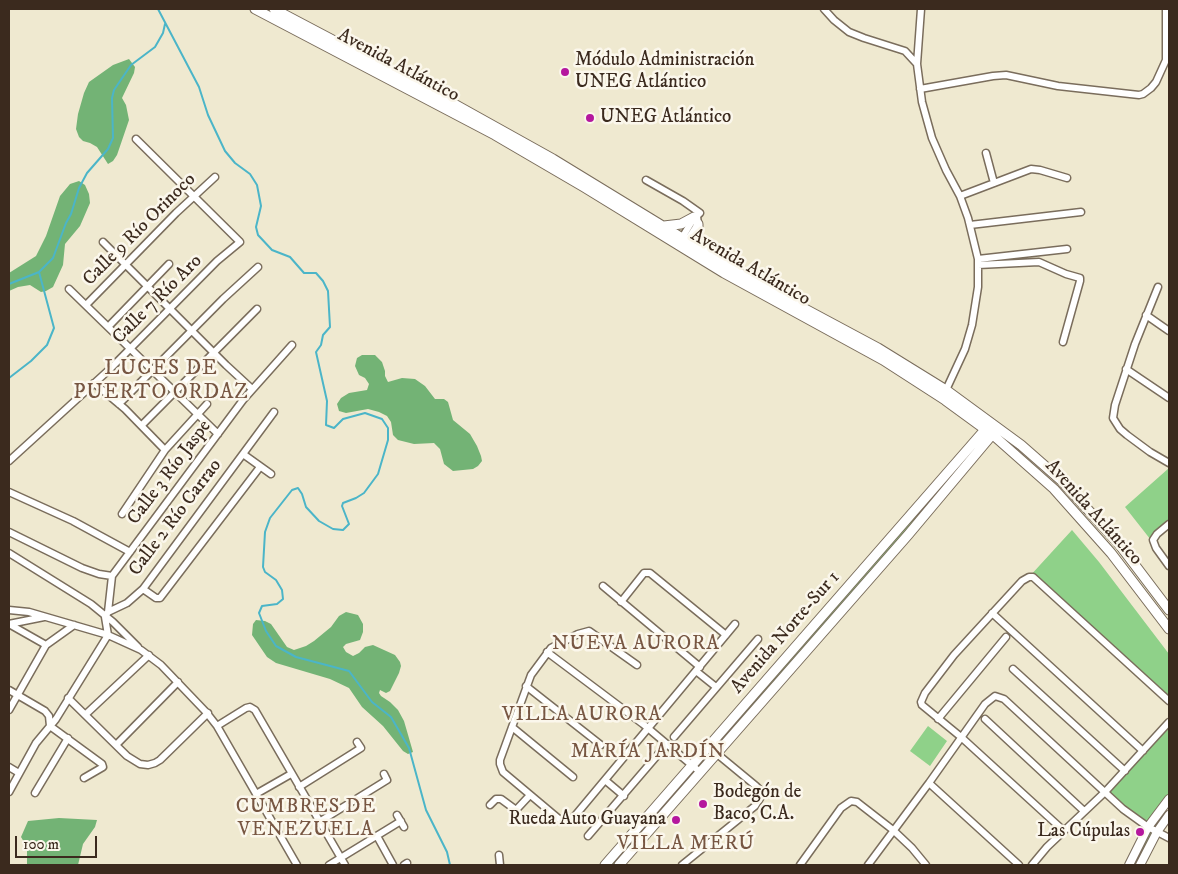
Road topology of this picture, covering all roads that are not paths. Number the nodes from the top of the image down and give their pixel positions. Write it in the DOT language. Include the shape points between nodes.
graph roads {
  1 [pos="256,9"];
  2 [pos="274,9"];
  3 [pos="824,9"];
  4 [pos="921,9"];
  5 [pos="1166,9"];
  6 [pos="917,64"];
  7 [pos="920,89"];
  8 [pos="136,139"];
  9 [pos="986,154"];
  10 [pos="215,177"];
  11 [pos="1067,178"];
  12 [pos="646,180"];
  13 [pos="994,183"];
  14 [pos="960,196"];
  15 [pos="194,197"];
  16 [pos="1081,212"];
  17 [pos="696,219"];
  18 [pos="970,225"];
  19 [pos="664,226"];
  20 [pos="103,242"];
  21 [pos="682,243"];
  22 [pos="1067,249"];
  23 [pos="705,252"];
  24 [pos="978,262"];
  25 [pos="169,264"];
  26 [pos="126,266"];
  27 [pos="258,267"];
  28 [pos="148,286"];
  29 [pos="1158,287"];
  30 [pos="69,289"];
  31 [pos="86,305"];
  32 [pos="170,308"];
  33 [pos="257,309"];
  34 [pos="1146,315"];
  35 [pos="108,327"];
  36 [pos="192,330"];
  37 [pos="1169,331"];
  38 [pos="1063,342"];
  39 [pos="292,345"];
  40 [pos="130,348"];
  41 [pos="214,353"];
  42 [pos="1126,369"];
  43 [pos="153,371"];
  44 [pos="94,383"];
  45 [pos="252,389"];
  46 [pos="946,390"];
  47 [pos="175,393"];
  48 [pos="1169,398"];
  49 [pos="119,404"];
  50 [pos="207,404"];
  51 [pos="274,412"];
  52 [pos="196,414"];
  53 [pos="142,425"];
  54 [pos="991,429"];
  55 [pos="218,434"];
  56 [pos="165,450"];
  57 [pos="243,454"];
  58 [pos="9,461"];
  59 [pos="1169,463"];
  60 [pos="260,467"];
  61 [pos="270,474"];
  62 [pos="9,492"];
  63 [pos="122,514"];
  64 [pos="1169,524"];
  65 [pos="9,532"];
  66 [pos="130,552"];
  67 [pos="9,553"];
  68 [pos="1169,566"];
  69 [pos="112,576"];
  70 [pos="602,586"];
  71 [pos="143,588"];
  72 [pos="621,602"];
  73 [pos="9,610"];
  74 [pos="1169,610"];
  75 [pos="992,613"];
  76 [pos="106,614"];
  77 [pos="47,616"];
  78 [pos="735,624"];
  79 [pos="74,625"];
  80 [pos="1169,629"];
  81 [pos="108,635"];
  82 [pos="726,635"];
  83 [pos="1006,637"];
  84 [pos="758,639"];
  85 [pos="46,645"];
  86 [pos="141,650"];
  87 [pos="547,652"];
  88 [pos="149,655"];
  89 [pos="637,665"];
  90 [pos="698,668"];
  91 [pos="1013,669"];
  92 [pos="178,682"];
  93 [pos="526,686"];
  94 [pos="716,687"];
  95 [pos="9,690"];
  96 [pos="17,694"];
  97 [pos="68,698"];
  98 [pos="1169,701"];
  99 [pos="9,710"];
  100 [pos="208,713"];
  101 [pos="85,715"];
  102 [pos="938,719"];
  103 [pos="985,719"];
  104 [pos="1169,722"];
  105 [pos="50,726"];
  106 [pos="217,726"];
  107 [pos="512,727"];
  108 [pos="648,728"];
  109 [pos="674,737"];
  110 [pos="961,737"];
  111 [pos="68,738"];
  112 [pos="358,742"];
  113 [pos="667,744"];
  114 [pos="116,745"];
  115 [pos="601,745"];
  116 [pos="1143,751"];
  117 [pos="716,753"];
  118 [pos="9,767"];
  119 [pos="696,769"];
  120 [pos="1125,770"];
  121 [pos="19,773"];
  122 [pos="292,774"];
  123 [pos="384,774"];
  124 [pos="573,777"];
  125 [pos="84,778"];
  126 [pos="605,780"];
  127 [pos="929,783"];
  128 [pos="299,787"];
  129 [pos="9,792"];
  130 [pos="1104,792"];
  131 [pos="35,793"];
  132 [pos="256,794"];
  133 [pos="530,795"];
  134 [pos="624,796"];
  135 [pos="1169,799"];
  136 [pos="490,805"];
  137 [pos="1084,812"];
  138 [pos="1169,815"];
  139 [pos="401,821"];
  140 [pos="319,822"];
  141 [pos="1148,827"];
  142 [pos="893,830"];
  143 [pos="1064,831"];
  144 [pos="1157,832"];
  145 [pos="377,836"];
  146 [pos="588,836"];
  147 [pos="1169,838"];
  148 [pos="499,855"];
  149 [pos="341,858"];
  150 [pos="297,865"];
  151 [pos="329,865"];
  152 [pos="345,865"];
  153 [pos="393,865"];
  154 [pos="500,865"];
  155 [pos="605,865"];
  156 [pos="619,865"];
  157 [pos="682,865"];
  158 [pos="800,865"];
  159 [pos="868,865"];
  160 [pos="926,865"];
  161 [pos="1019,865"];
  162 [pos="1032,865"];
  163 [pos="1129,865"];
  164 [pos="1140,865"];
  1 -- 21 [label="main road, Avenida Atlántico" via="495,135"];
  2 -- 19 [label="main road, Avenida Atlántico" via="504,132"];
  3 -- 6 [label="street" via="849,32 905,50"];
  4 -- 6 [label="street"];
  5 -- 7 [label="street" via="1166,60 1156,82 1144,94 1058,86 1006,76"];
  6 -- 7 [label="street"];
  7 -- 14 [label="street" via="932,138"];
  8 -- 15 [label="street"];
  9 -- 13 [label="street"];
  10 -- 15 [label="street, Calle 9 Río Orinoco"];
  11 -- 13 [label="street" via="1031,169"];
  12 -- 17 [label="street" via="700,213"];
  13 -- 14 [label="street"];
  14 -- 18 [label="street"];
  15 -- 26 [label="street, Calle 9 Río Orinoco"];
  15 -- 32 [label="street, Calle 7 Río Aro" via="240,242"];
  16 -- 18 [label="street"];
  17 -- 19 [label="main road"];
  17 -- 21 [label="street"];
  17 -- 23 [label="main road" via="698,239"];
  18 -- 24 [label="street"];
  19 -- 21 [label="main road, Avenida Atlántico"];
  20 -- 26 [label="street"];
  21 -- 23 [label="main road, Avenida Atlántico"];
  21 -- 54 [label="main road, Avenida Atlántico" via="772,301 883,360"];
  22 -- 24 [label="street"];
  23 -- 46 [label="main road, Avenida Atlántico" via="750,280 878,348"];
  24 -- 38 [label="street" via="1039,262 1080,278"];
  24 -- 46 [label="street" via="976,302 969,337"];
  25 -- 28 [label="street"];
  26 -- 28 [label="street"];
  26 -- 31 [label="street, Calle 9 Río Orinoco"];
  27 -- 36 [label="street"];
  28 -- 32 [label="street"];
  28 -- 35 [label="street"];
  29 -- 34 [label="street"];
  30 -- 31 [label="street"];
  31 -- 35 [label="street"];
  32 -- 36 [label="street"];
  32 -- 40 [label="street, Calle 7 Río Aro"];
  33 -- 41 [label="street"];
  34 -- 37 [label="street"];
  34 -- 42 [label="street"];
  35 -- 40 [label="street"];
  36 -- 41 [label="street"];
  36 -- 43 [label="street"];
  39 -- 45 [label="street, Calle 3 Río Jaspe"];
  40 -- 43 [label="street"];
  40 -- 44 [label="street, Calle 7 Río Aro"];
  41 -- 45 [label="street"];
  41 -- 47 [label="street"];
  42 -- 48 [label="street"];
  42 -- 59 [label="street" via="1115,405 1115,422 1139,444"];
  43 -- 47 [label="street"];
  43 -- 49 [label="street"];
  44 -- 49 [label="street"];
  44 -- 58 [label="street, Calle 7 Río Aro"];
  45 -- 55 [label="street, Calle 3 Río Jaspe"];
  46 -- 54 [label="main road, Avenida Atlántico"];
  47 -- 52 [label="street"];
  47 -- 53 [label="street"];
  49 -- 53 [label="street"];
  50 -- 52 [label="street"];
  51 -- 57 [label="street, Calle 2 Río Carrao"];
  52 -- 55 [label="street"];
  52 -- 56 [label="street"];
  53 -- 56 [label="street"];
  54 -- 74 [label="main road, Avenida Atlántico" via="1042,462 1084,503"];
  54 -- 80 [label="main road, Avenida Atlántico" via="1074,510"];
  54 -- 117 [label="main road, Avenida Norte-Sur 1" via="908,535"];
  54 -- 119 [label="main road, Avenida Norte-Sur 1"];
  55 -- 66 [label="street, Calle 3 Río Jaspe"];
  56 -- 63 [label="street"];
  57 -- 60 [label="street"];
  57 -- 71 [label="street, Calle 2 Río Carrao"];
  60 -- 61 [label="street"];
  60 -- 71 [label="street" via="160,598"];
  62 -- 66 [label="street"];
  64 -- 68 [label="street" via="1153,540"];
  65 -- 69 [label="street" via="82,568"];
  66 -- 69 [label="street, Calle 3 Río Jaspe"];
  67 -- 76 [label="street"];
  69 -- 76 [label="street"];
  70 -- 72 [label="street"];
  71 -- 76 [label="street, Calle 2 Río Carrao" via="127,603"];
  72 -- 82 [label="street" via="644,573 650,573"];
  72 -- 90 [label="street"];
  73 -- 77 [label="street"];
  75 -- 98 [label="street" via="1022,580 1033,577"];
  75 -- 102 [label="street" via="922,698 925,709"];
  75 -- 116 [label="street"];
  76 -- 81 [label="street"];
  76 -- 86 [label="street"];
  77 -- 79 [label="street"];
  77 -- 85 [label="street" via="9,624"];
  78 -- 82 [label="street"];
  79 -- 81 [label="street"];
  79 -- 85 [label="street"];
  81 -- 86 [label="street"];
  81 -- 97 [label="street"];
  82 -- 90 [label="street"];
  83 -- 102 [label="street"];
  84 -- 94 [label="street"];
  85 -- 96 [label="street"];
  86 -- 88 [label="street"];
  87 -- 89 [label="street" via="589,631"];
  87 -- 93 [label="street"];
  87 -- 108 [label="street"];
  88 -- 92 [label="street"];
  88 -- 101 [label="street"];
  90 -- 94 [label="street"];
  90 -- 108 [label="street"];
  91 -- 120 [label="street"];
  92 -- 100 [label="street"];
  92 -- 114 [label="street"];
  93 -- 107 [label="street"];
  93 -- 115 [label="street"];
  94 -- 109 [label="street"];
  95 -- 96 [label="street"];
  96 -- 99 [label="street"];
  96 -- 105 [label="street" via="45,711"];
  97 -- 101 [label="street"];
  97 -- 105 [label="street"];
  100 -- 106 [label="street"];
  100 -- 114 [label="street" via="152,765 134,761"];
  101 -- 114 [label="street"];
  102 -- 110 [label="street"];
  103 -- 137 [label="street"];
  104 -- 116 [label="street"];
  105 -- 111 [label="street"];
  105 -- 121 [label="street" via="36,742"];
  106 -- 122 [label="street" via="250,707"];
  106 -- 132 [label="street"];
  107 -- 124 [label="street"];
  107 -- 133 [label="street" via="500,760 501,769"];
  108 -- 113 [label="street"];
  108 -- 126 [label="street"];
  110 -- 127 [label="street"];
  110 -- 130 [label="street" via="988,700 1000,697"];
  110 -- 143 [label="street"];
  111 -- 125 [label="street" via="103,766"];
  111 -- 131 [label="street"];
  112 -- 128 [label="street" via="361,748"];
  113 -- 119 [label="street"];
  113 -- 134 [label="street"];
  116 -- 120 [label="street"];
  117 -- 119 [label="main road, Avenida Norte-Sur 1"];
  117 -- 157 [label="street" via="756,786 762,795 755,806"];
  118 -- 121 [label="street"];
  119 -- 155 [label="main road, Avenida Norte-Sur 1"];
  119 -- 156 [label="main road, Avenida Norte-Sur 1"];
  120 -- 130 [label="street"];
  121 -- 129 [label="street"];
  122 -- 128 [label="street"];
  122 -- 132 [label="street"];
  123 -- 140 [label="street" via="387,780"];
  126 -- 133 [label="street" via="568,820 559,819"];
  126 -- 134 [label="street"];
  127 -- 142 [label="street"];
  127 -- 161 [label="street"];
  128 -- 140 [label="street"];
  130 -- 137 [label="street"];
  130 -- 141 [label="street"];
  132 -- 150 [label="street"];
  133 -- 136 [label="street" via="516,810 501,799"];
  134 -- 146 [label="street"];
  135 -- 141 [label="street"];
  137 -- 143 [label="street"];
  138 -- 144 [label="street"];
  139 -- 145 [label="street"];
  140 -- 149 [label="street"];
  141 -- 144 [label="street"];
  141 -- 163 [label="street"];
  142 -- 158 [label="street" via="857,802 847,802"];
  142 -- 159 [label="street"];
  142 -- 160 [label="street"];
  143 -- 162 [label="street"];
  144 -- 147 [label="street"];
  144 -- 164 [label="street"];
  145 -- 149 [label="street"];
  145 -- 153 [label="street"];
  148 -- 154 [label="street"];
  149 -- 151 [label="street"];
  149 -- 152 [label="street"];
}
